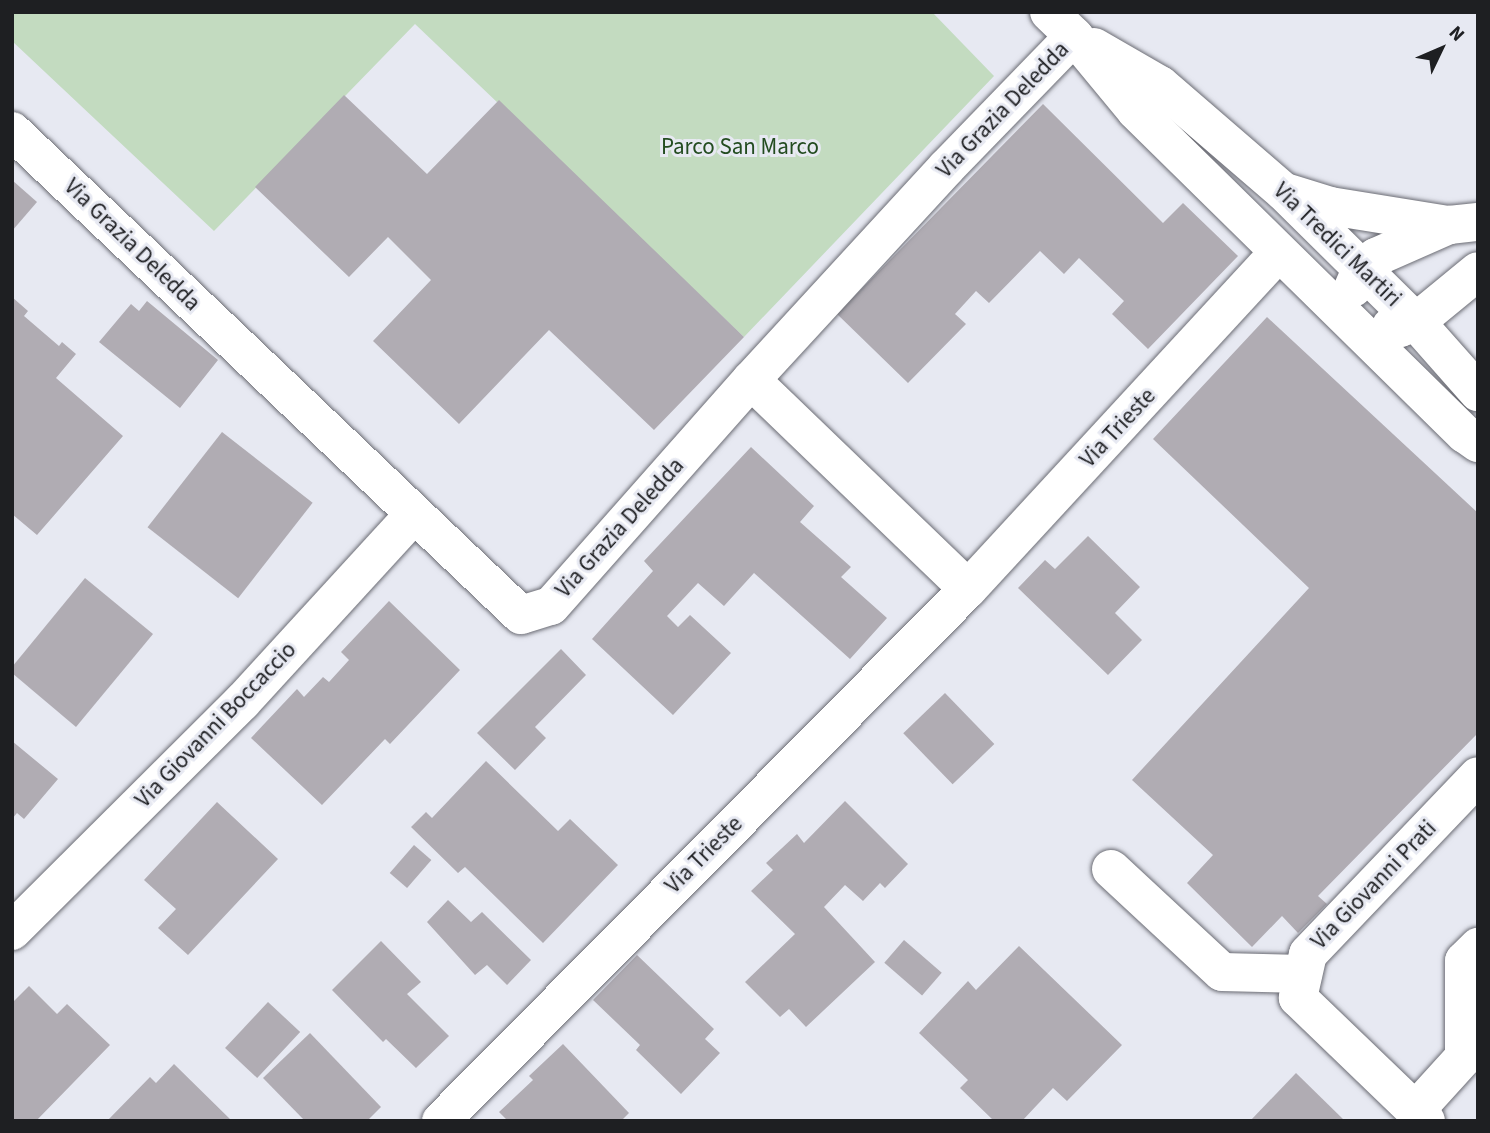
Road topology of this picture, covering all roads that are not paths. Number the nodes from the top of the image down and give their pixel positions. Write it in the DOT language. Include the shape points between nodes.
graph roads {
  1 [pos="1062,24"];
  2 [pos="12,131"];
  3 [pos="1173,147"];
  4 [pos="1284,192"];
  5 [pos="1463,223"];
  6 [pos="1266,266"];
  7 [pos="1478,271"];
  8 [pos="1357,282"];
  9 [pos="1416,322"];
  10 [pos="1377,348"];
  11 [pos="751,380"];
  12 [pos="1478,392"];
  13 [pos="1478,443"];
  14 [pos="414,514"];
  15 [pos="968,589"];
  16 [pos="1478,776"];
  17 [pos="1111,869"];
  18 [pos="12,931"];
  19 [pos="1478,947"];
  20 [pos="1303,974"];
  21 [pos="1421,1116"];
  22 [pos="440,1121"];
  1 -- 3 [label="street, Via Tredici Martiri"];
  1 -- 4 [label="street, Via Tredici Martiri" via="1160,85"];
  1 -- 11 [label="street, Via Grazia Deledda" via="947,167"];
  2 -- 14 [label="street, Via Grazia Deledda"];
  3 -- 8 [label="street, Via Tredici Martiri" via="1210,162"];
  3 -- 10 [label="street, Via Tredici Martiri"];
  4 -- 5 [label="street" via="1330,206"];
  4 -- 8 [label="street, Via Tredici Martiri"];
  5 -- 8 [label="street" via="1376,257"];
  6 -- 15 [label="street, Via Trieste"];
  7 -- 9 [label="street"];
  8 -- 9 [label="street, Via Tredici Martiri"];
  8 -- 10 [label="street" via="1363,328"];
  9 -- 12 [label="street, Via Tredici Martiri"];
  10 -- 13 [label="street, Via Tredici Martiri"];
  11 -- 14 [label="street, Via Grazia Deledda" via="551,606 521,615"];
  11 -- 15 [label="street"];
  14 -- 18 [label="street, Via Giovanni Boccaccio" via="242,702"];
  15 -- 22 [label="street, Via Trieste"];
  16 -- 20 [label="street, Via Giovanni Prati" via="1308,954"];
  17 -- 20 [label="street" via="1222,972"];
  19 -- 21 [label="street" via="1464,961 1464,1057"];
  20 -- 21 [label="street, Via Giovanni Prati" via="1298,998"];
}
